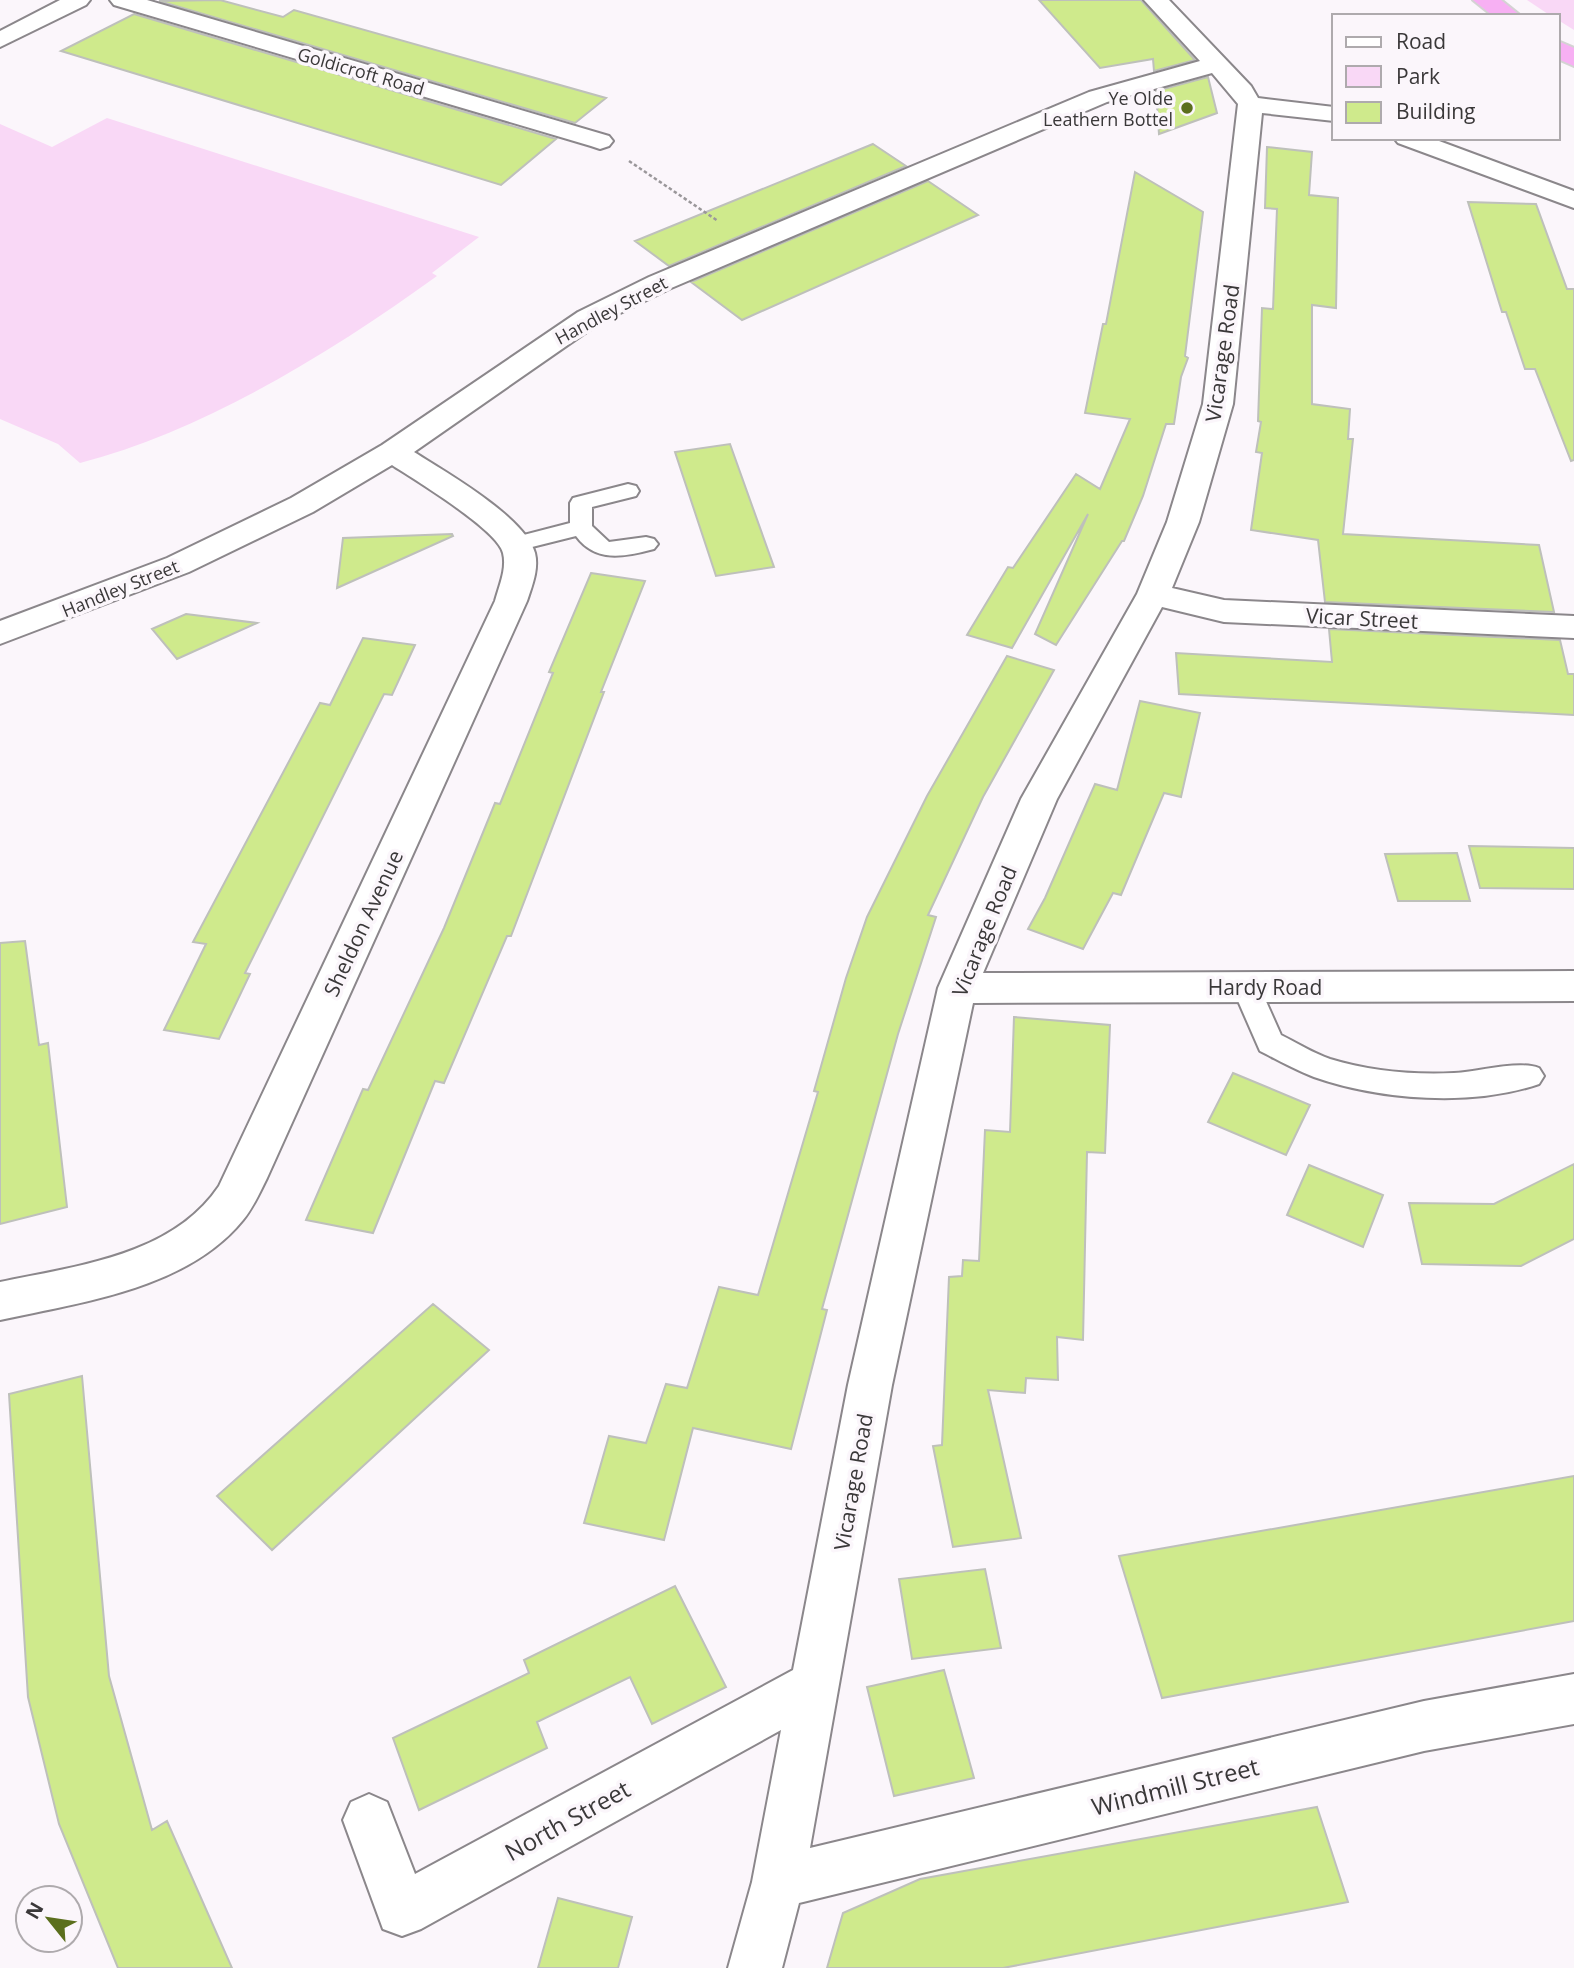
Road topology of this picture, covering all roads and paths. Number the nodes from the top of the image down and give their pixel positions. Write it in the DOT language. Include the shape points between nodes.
graph roads {
  1 [pos="78,0"];
  2 [pos="122,0"];
  3 [pos="1157,0"];
  4 [pos="1485,0"];
  5 [pos="1506,14"];
  6 [pos="2,37"];
  7 [pos="1215,65"];
  8 [pos="1250,104"];
  9 [pos="1332,114"];
  10 [pos="1412,140"];
  11 [pos="600,141"];
  12 [pos="1574,200"];
  13 [pos="750,243"];
  14 [pos="393,452"];
  15 [pos="628,491"];
  16 [pos="581,527"];
  17 [pos="516,544"];
  18 [pos="646,544"];
  19 [pos="1153,594"];
  20 [pos="1574,627"];
  21 [pos="0,633"];
  22 [pos="1574,986"];
  23 [pos="1246,987"];
  24 [pos="957,988"];
  25 [pos="1529,1076"];
  26 [pos="0,1301"];
  27 [pos="816,1684"];
  28 [pos="1574,1699"];
  29 [pos="369,1820"];
  30 [pos="778,1882"];
  31 [pos="755,1968"];
  1 -- 6 [label="street"];
  2 -- 11 [label="street, Goldicroft Road"];
  3 -- 7 [label="street"];
  4 -- 5 [label="highway"];
  7 -- 8 [label="street"];
  7 -- 13 [label="street, Handley Street" via="1098,97"];
  8 -- 9 [label="street"];
  8 -- 19 [label="street, Vicarage Road" via="1218,404 1183,522"];
  10 -- 12 [label="street"];
  11 -- 13 [label="path"];
  13 -- 14 [label="street, Handley Street" via="588,318"];
  14 -- 17 [label="street" via="494,523"];
  14 -- 21 [label="street, Handley Street" via="302,505 178,565"];
  15 -- 16 [label="lane" via="581,503"];
  16 -- 17 [label="lane"];
  16 -- 18 [label="lane" via="606,550"];
  17 -- 26 [label="street, Sheldon Avenue" via="521,566 511,601 246,1178 227,1209 199,1236 165,1257 126,1272"];
  19 -- 20 [label="street, Vicar Street" via="1224,611"];
  19 -- 24 [label="street, Vicarage Road" via="1040,799"];
  22 -- 23 [label="street, Hardy Road"];
  23 -- 24 [label="street, Hardy Road"];
  23 -- 25 [label="lane" via="1270,1043 1328,1070 1402,1086 1485,1084"];
  24 -- 27 [label="street, Vicarage Road" via="870,1385"];
  27 -- 29 [label="street, North Street" via="402,1910"];
  27 -- 30 [label="street, Vicarage Road"];
  28 -- 30 [label="street, Windmill Street" via="1424,1726"];
  30 -- 31 [label="street, Vicarage Road"];
}
